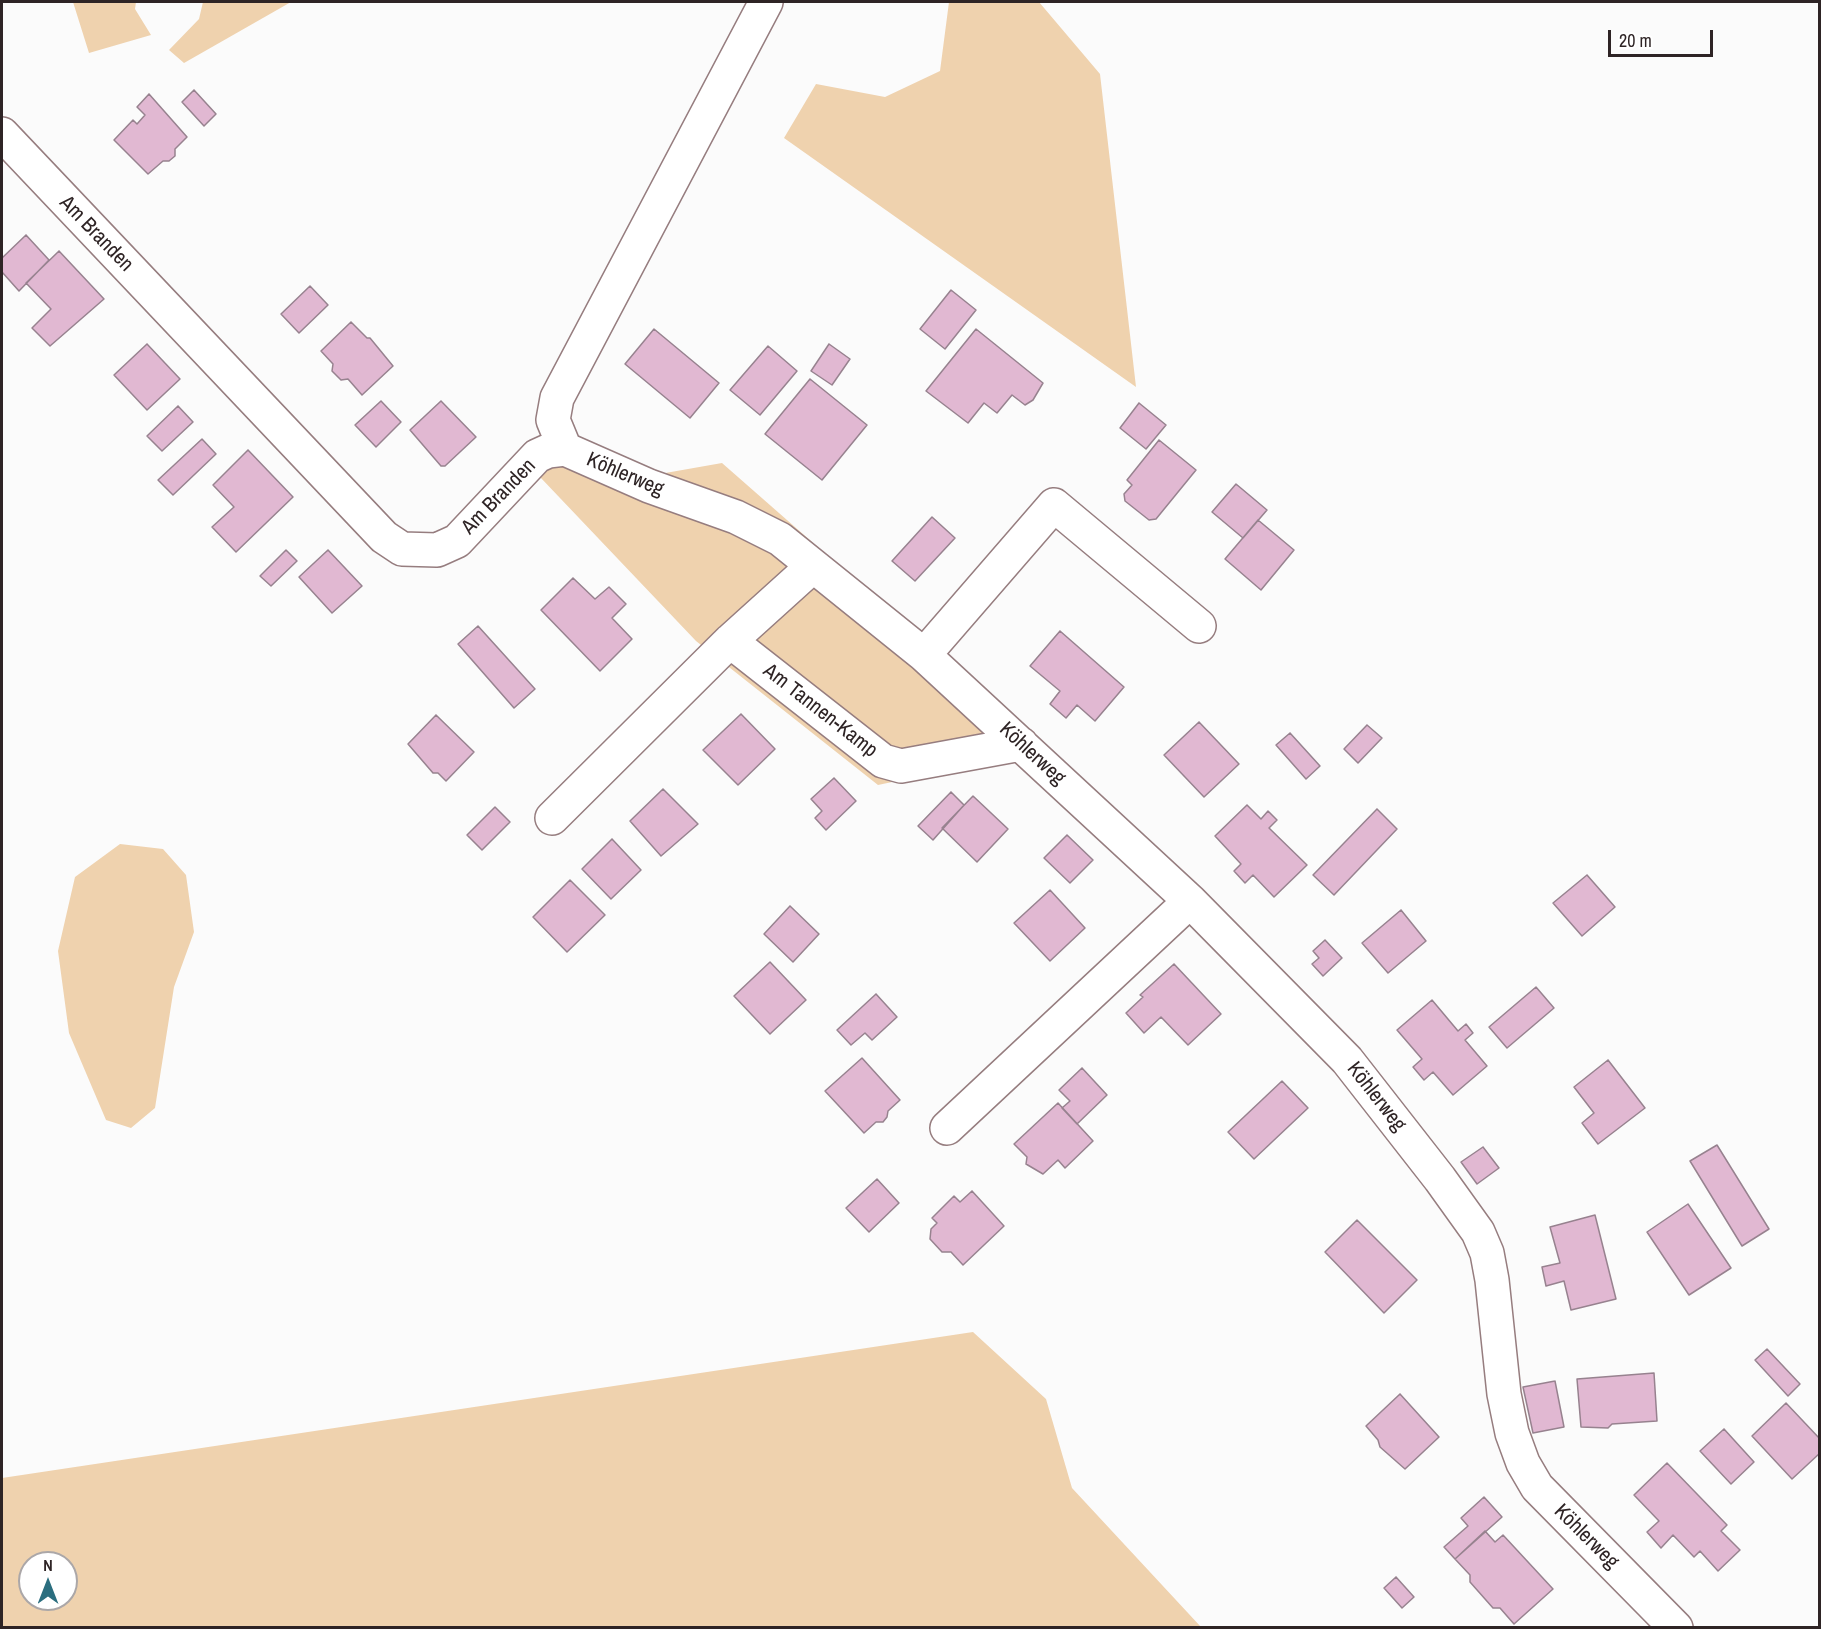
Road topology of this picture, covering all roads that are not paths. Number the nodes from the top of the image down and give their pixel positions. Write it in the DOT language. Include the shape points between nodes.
graph roads {
  1 [pos="766,2"];
  2 [pos="2,134"];
  3 [pos="565,449"];
  4 [pos="813,566"];
  5 [pos="1199,626"];
  6 [pos="730,641"];
  7 [pos="924,655"];
  8 [pos="1021,744"];
  9 [pos="552,818"];
  10 [pos="1190,901"];
  11 [pos="947,1128"];
  12 [pos="1676,1628"];
  1 -- 3 [label="street" via="557,398 553,420"];
  2 -- 3 [label="street, Am Branden" via="384,537 402,549 437,550 457,541 537,456"];
  3 -- 4 [label="street, Köhlerweg" via="649,486 736,517 780,538"];
  4 -- 6 [label="street"];
  4 -- 7 [label="street, Köhlerweg"];
  5 -- 7 [label="street" via="1054,505"];
  6 -- 8 [label="street, Am Tannen-Kamp" via="883,761 901,766"];
  6 -- 9 [label="street"];
  7 -- 8 [label="street, Köhlerweg"];
  8 -- 10 [label="street, Köhlerweg"];
  10 -- 11 [label="street"];
  10 -- 12 [label="street, Köhlerweg" via="1347,1060 1478,1232 1492,1280 1504,1394 1523,1463 1537,1487"];
}
